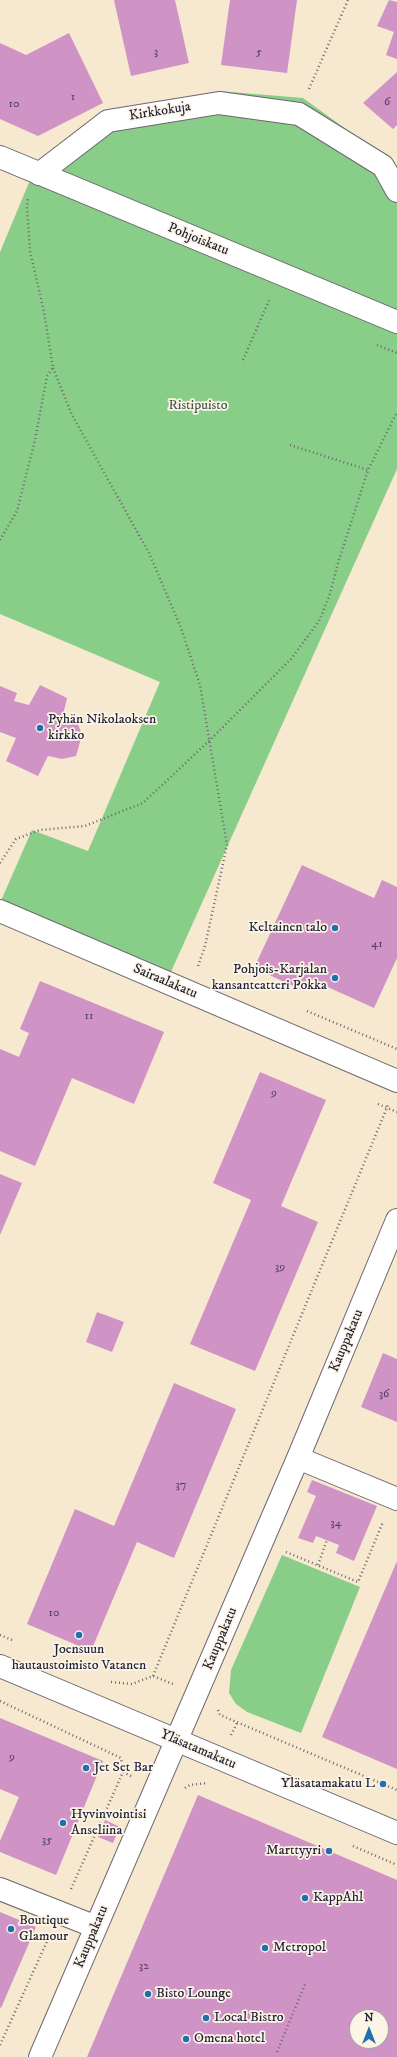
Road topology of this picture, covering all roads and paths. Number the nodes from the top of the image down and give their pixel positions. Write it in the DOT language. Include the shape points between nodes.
graph roads {
  1 [pos="348,0"];
  2 [pos="299,114"];
  3 [pos="0,157"];
  4 [pos="39,174"];
  5 [pos="397,191"];
  6 [pos="270,298"];
  7 [pos="397,322"];
  8 [pos="243,360"];
  9 [pos="53,368"];
  10 [pos="397,412"];
  11 [pos="290,445"];
  12 [pos="368,470"];
  13 [pos="0,540"];
  14 [pos="210,740"];
  15 [pos="0,863"];
  16 [pos="0,911"];
  17 [pos="198,966"];
  18 [pos="397,1081"];
  19 [pos="389,1102"];
  20 [pos="397,1220"];
  21 [pos="298,1458"];
  22 [pos="397,1500"];
  23 [pos="383,1520"];
  24 [pos="327,1540"];
  25 [pos="282,1551"];
  26 [pos="318,1565"];
  27 [pos="0,1666"];
  28 [pos="153,1676"];
  29 [pos="112,1683"];
  30 [pos="198,1693"];
  31 [pos="0,1701"];
  32 [pos="237,1723"];
  33 [pos="176,1741"];
  34 [pos="211,1783"];
  35 [pos="155,1788"];
  36 [pos="397,1790"];
  37 [pos="397,1833"];
  38 [pos="0,1889"];
  39 [pos="96,1927"];
  40 [pos="306,1982"];
  41 [pos="277,2052"];
  42 [pos="40,2057"];
  1 -- 2 [label="path"];
  2 -- 4 [label="street, Kirkkokuja" via="220,103 108,121"];
  2 -- 5 [label="street, Kirkkokuja" via="383,166"];
  3 -- 4 [label="street, Pohjoiskatu"];
  4 -- 7 [label="street, Pohjoiskatu"];
  4 -- 9 [label="path" via="28,198 30,251"];
  6 -- 8 [label="path"];
  9 -- 13 [label="path" via="47,376 35,440 17,511"];
  9 -- 14 [label="path" via="72,415 152,560 181,628 200,685"];
  10 -- 12 [label="path"];
  11 -- 12 [label="path"];
  12 -- 14 [label="path" via="329,597 319,621 291,659"];
  14 -- 15 [label="path" via="143,803 85,826 40,830 16,839"];
  14 -- 17 [label="path" via="227,845 205,946"];
  16 -- 18 [label="street, Sairaalakatu"];
  19 -- 28 [label="path"];
  20 -- 21 [label="street, Kauppakatu"];
  21 -- 22 [label="street"];
  21 -- 30 [label="street, Kauppakatu"];
  23 -- 26 [label="path" via="358,1582"];
  24 -- 26 [label="path"];
  25 -- 26 [label="path"];
  27 -- 33 [label="street, Yläsatamakatu"];
  28 -- 29 [label="path" via="132,1684"];
  28 -- 30 [label="path"];
  30 -- 33 [label="street, Kauppakatu"];
  31 -- 35 [label="path" via="121,1758 123,1772"];
  32 -- 36 [label="path"];
  33 -- 35 [label="street, Kauppakatu"];
  33 -- 37 [label="street, Yläsatamakatu"];
  34 -- 35 [label="path" via="190,1785 173,1796"];
  35 -- 39 [label="street, Kauppakatu"];
  38 -- 39 [label="street"];
  39 -- 42 [label="street, Kauppakatu"];
  40 -- 41 [label="path"];
}
